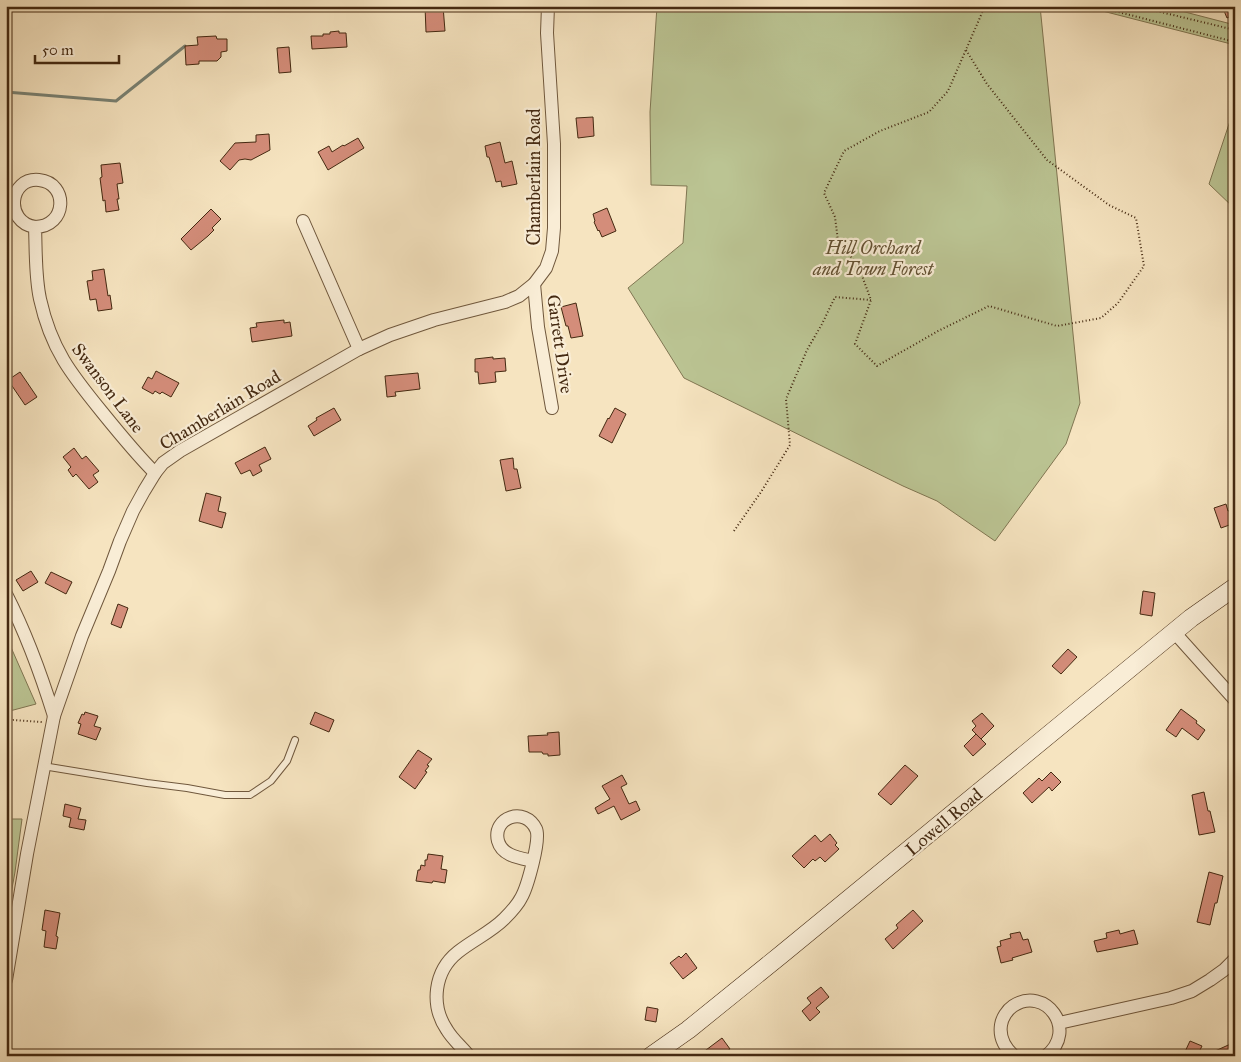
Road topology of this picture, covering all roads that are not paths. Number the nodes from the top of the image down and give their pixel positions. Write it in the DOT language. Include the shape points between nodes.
graph roads {
  1 [pos="548,6"];
  2 [pos="303,222"];
  3 [pos="36,227"];
  4 [pos="534,284"];
  5 [pos="360,349"];
  6 [pos="552,408"];
  7 [pos="155,472"];
  8 [pos="1235,587"];
  9 [pos="6,594"];
  10 [pos="1174,632"];
  11 [pos="1235,700"];
  12 [pos="53,719"];
  13 [pos="296,740"];
  14 [pos="43,766"];
  15 [pos="533,861"];
  16 [pos="1235,959"];
  17 [pos="6,980"];
  18 [pos="1059,1024"];
  19 [pos="469,1056"];
  20 [pos="651,1056"];
  21 [pos="1014,1056"];
  22 [pos="1046,1056"];
  1 -- 4 [label="street, Chamberlain Road" via="554,228 552,251 546,268"];
  2 -- 5 [label="street"];
  3 -- 7 [label="street, Swanson Lane" via="36,272 40,298 55,346 74,378"];
  4 -- 5 [label="street, Chamberlain Road" via="520,296 505,302 434,320"];
  4 -- 6 [label="street, Garrett Drive"];
  5 -- 7 [label="street, Chamberlain Road" via="180,451"];
  7 -- 12 [label="street, Chamberlain Road" via="120,541"];
  8 -- 10 [label="street, Lowell Road"];
  9 -- 12 [label="street" via="30,644"];
  10 -- 11 [label="street"];
  10 -- 20 [label="street, Lowell Road" via="782,954"];
  12 -- 14 [label="street, Chamberlain Road"];
  13 -- 14 [label="lane" via="287,761 271,781 250,795"];
  14 -- 17 [label="street, Chamberlain Road"];
  15 -- 19 [label="street" via="517,905 495,927 459,951 441,974 436,992 439,1012 447,1031"];
  16 -- 18 [label="street" via="1192,991"];
  18 -- 21 [label="street" via="1049,1007 1040,1002 1021,1002 1012,1007 1005,1014 1000,1033 1008,1051"];
  18 -- 22 [label="street" via="1058,1043"];
}
